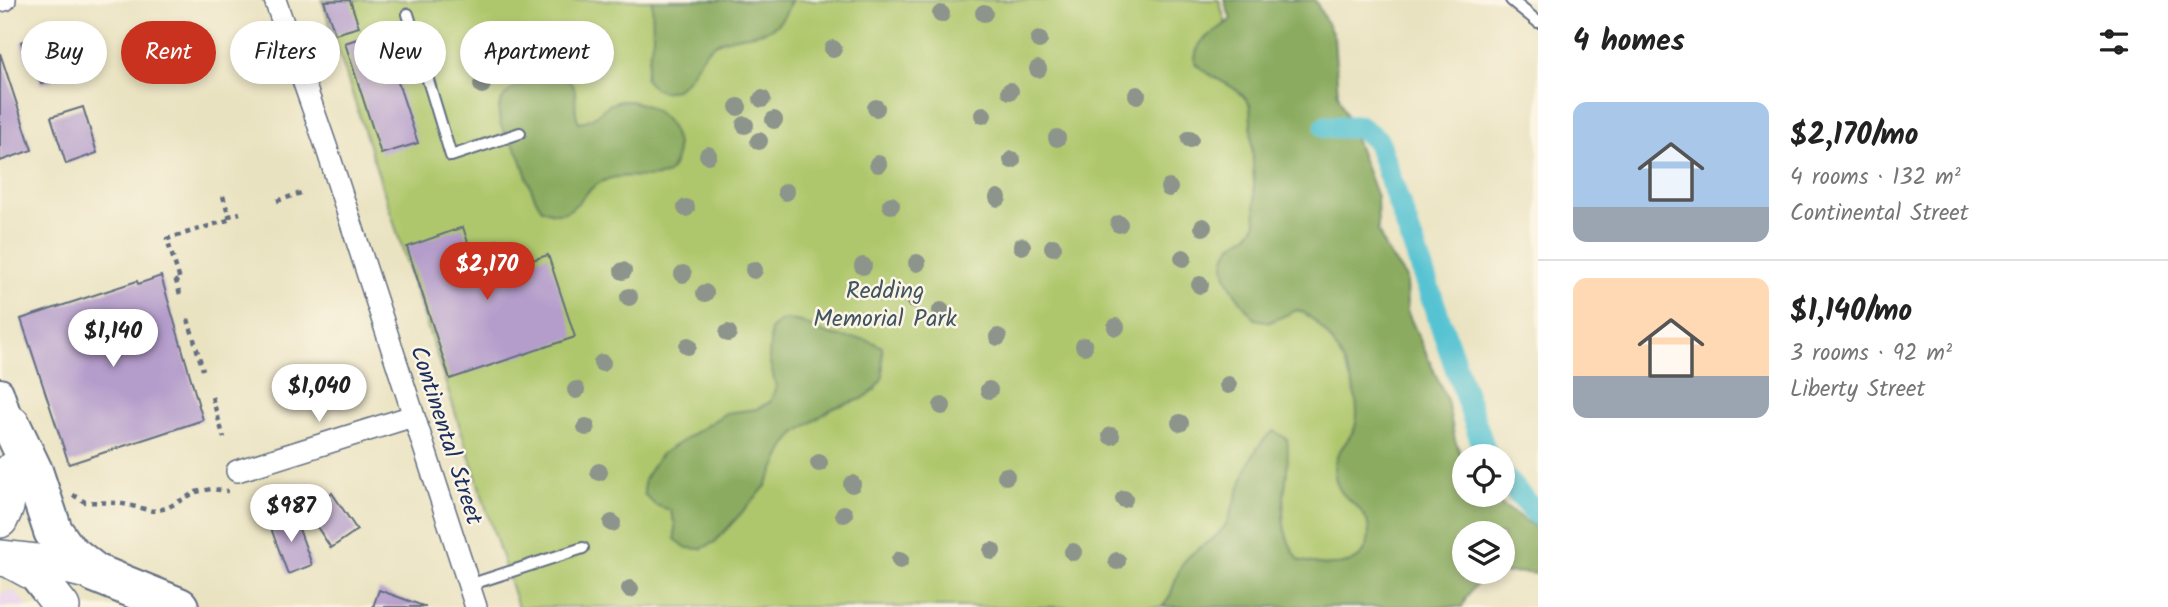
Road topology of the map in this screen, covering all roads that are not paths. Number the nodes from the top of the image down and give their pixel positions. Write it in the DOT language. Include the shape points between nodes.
graph roads {
  1 [pos="275,0"];
  2 [pos="1511,0"];
  3 [pos="408,14"];
  4 [pos="1538,22"];
  5 [pos="520,133"];
  6 [pos="4,407"];
  7 [pos="413,416"];
  8 [pos="237,471"];
  9 [pos="6,473"];
  10 [pos="0,520"];
  11 [pos="583,548"];
  12 [pos="2,558"];
  13 [pos="95,573"];
  14 [pos="469,585"];
  15 [pos="62,607"];
  16 [pos="179,607"];
  17 [pos="476,607"];
  1 -- 7 [label="street, Continental Street"];
  2 -- 4 [label="lane"];
  3 -- 5 [label="lane" via="451,156"];
  6 -- 9 [label="street"];
  6 -- 13 [label="highway" via="53,531 67,551"];
  7 -- 8 [label="street"];
  7 -- 14 [label="street, Continental Street"];
  9 -- 10 [label="highway" via="6,507"];
  11 -- 14 [label="lane"];
  12 -- 13 [label="highway"];
  12 -- 15 [label="highway" via="36,573"];
  13 -- 16 [label="highway"];
  14 -- 17 [label="street, Continental Street"];
}
